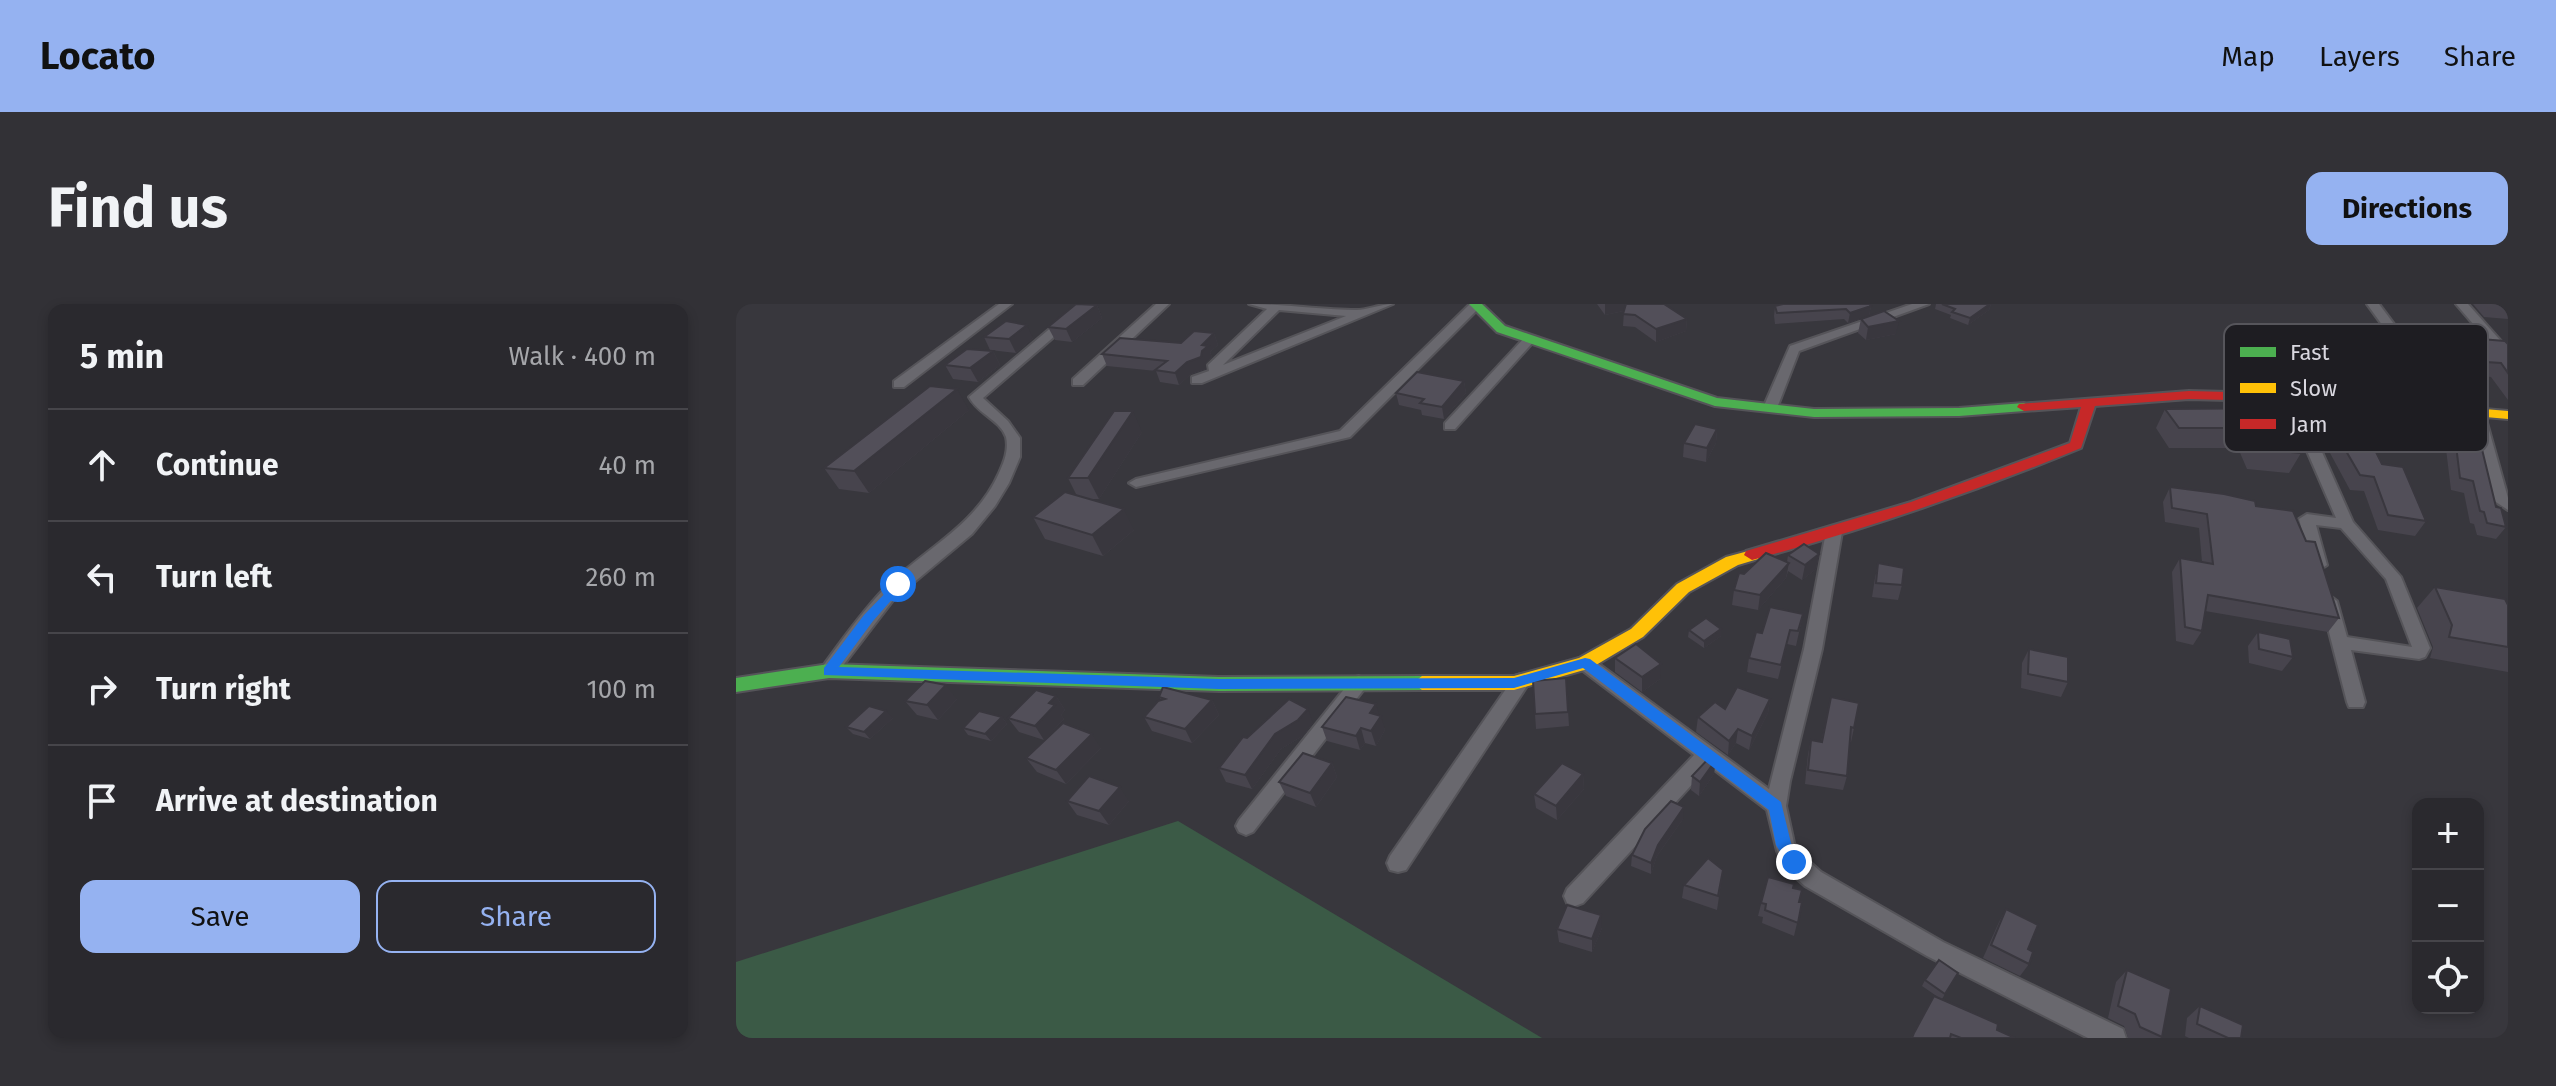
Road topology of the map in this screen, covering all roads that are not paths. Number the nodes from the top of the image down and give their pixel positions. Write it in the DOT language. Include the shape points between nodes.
graph roads {
  1 [pos="1006,304"];
  2 [pos="1086,304"];
  3 [pos="1163,304"];
  4 [pos="1255,304"];
  5 [pos="1387,304"];
  6 [pos="1923,304"];
  7 [pos="2373,304"];
  8 [pos="2462,304"];
  9 [pos="1277,305"];
  10 [pos="1476,305"];
  11 [pos="1361,314"];
  12 [pos="2388,324"];
  13 [pos="2479,324"];
  14 [pos="2488,334"];
  15 [pos="1530,339"];
  16 [pos="941,352"];
  17 [pos="957,354"];
  18 [pos="2508,357"];
  19 [pos="1078,382"];
  20 [pos="899,384"];
  21 [pos="2224,396"];
  22 [pos="2089,403"];
  23 [pos="1770,408"];
  24 [pos="2488,413"];
  25 [pos="2508,415"];
  26 [pos="1450,426"];
  27 [pos="2315,452"];
  28 [pos="2488,452"];
  29 [pos="1136,483"];
  30 [pos="2508,505"];
  31 [pos="2346,524"];
  32 [pos="1834,532"];
  33 [pos="2343,643"];
  34 [pos="1585,663"];
  35 [pos="829,671"];
  36 [pos="1521,681"];
  37 [pos="1359,683"];
  38 [pos="736,685"];
  39 [pos="2356,702"];
  40 [pos="1707,755"];
  41 [pos="1776,806"];
  42 [pos="1246,826"];
  43 [pos="1398,863"];
  44 [pos="1575,896"];
  45 [pos="2114,1038"];
  1 -- 16 [label="street"];
  2 -- 35 [label="street" via="1011,360 976,397 1007,425 1014,449 1005,477 973,527 898,584"];
  3 -- 19 [label="street"];
  4 -- 9 [label="street"];
  5 -- 11 [label="street"];
  6 -- 23 [label="street" via="1794,349"];
  7 -- 12 [label="street"];
  8 -- 13 [label="street"];
  9 -- 11 [label="street"];
  9 -- 11 [label="street" via="1193,384"];
  10 -- 15 [label="street" via="1501,329"];
  10 -- 29 [label="street" via="1345,434"];
  14 -- 18 [label="street"];
  15 -- 23 [label="street" via="1715,402"];
  15 -- 26 [label="street"];
  16 -- 17 [label="street"];
  16 -- 20 [label="street"];
  21 -- 22 [label="street"];
  22 -- 23 [label="street" via="1959,412 1814,413"];
  22 -- 32 [label="street" via="2076,445 2005,475"];
  24 -- 25 [label="street"];
  27 -- 31 [label="street"];
  28 -- 30 [label="street" via="2501,500"];
  31 -- 33 [label="street" via="2306,522"];
  31 -- 33 [label="street" via="2393,577 2421,648 2410,653"];
  32 -- 34 [label="street" via="1732,561 1683,588 1637,633"];
  32 -- 41 [label="street"];
  33 -- 39 [label="street"];
  34 -- 36 [label="street"];
  34 -- 40 [label="street"];
  35 -- 37 [label="street" via="1219,684"];
  35 -- 38 [label="street"];
  36 -- 37 [label="street"];
  36 -- 43 [label="street"];
  37 -- 42 [label="street"];
  40 -- 41 [label="street"];
  40 -- 44 [label="street"];
  41 -- 45 [label="street" via="1784,845 1813,879 1935,949"];
}
